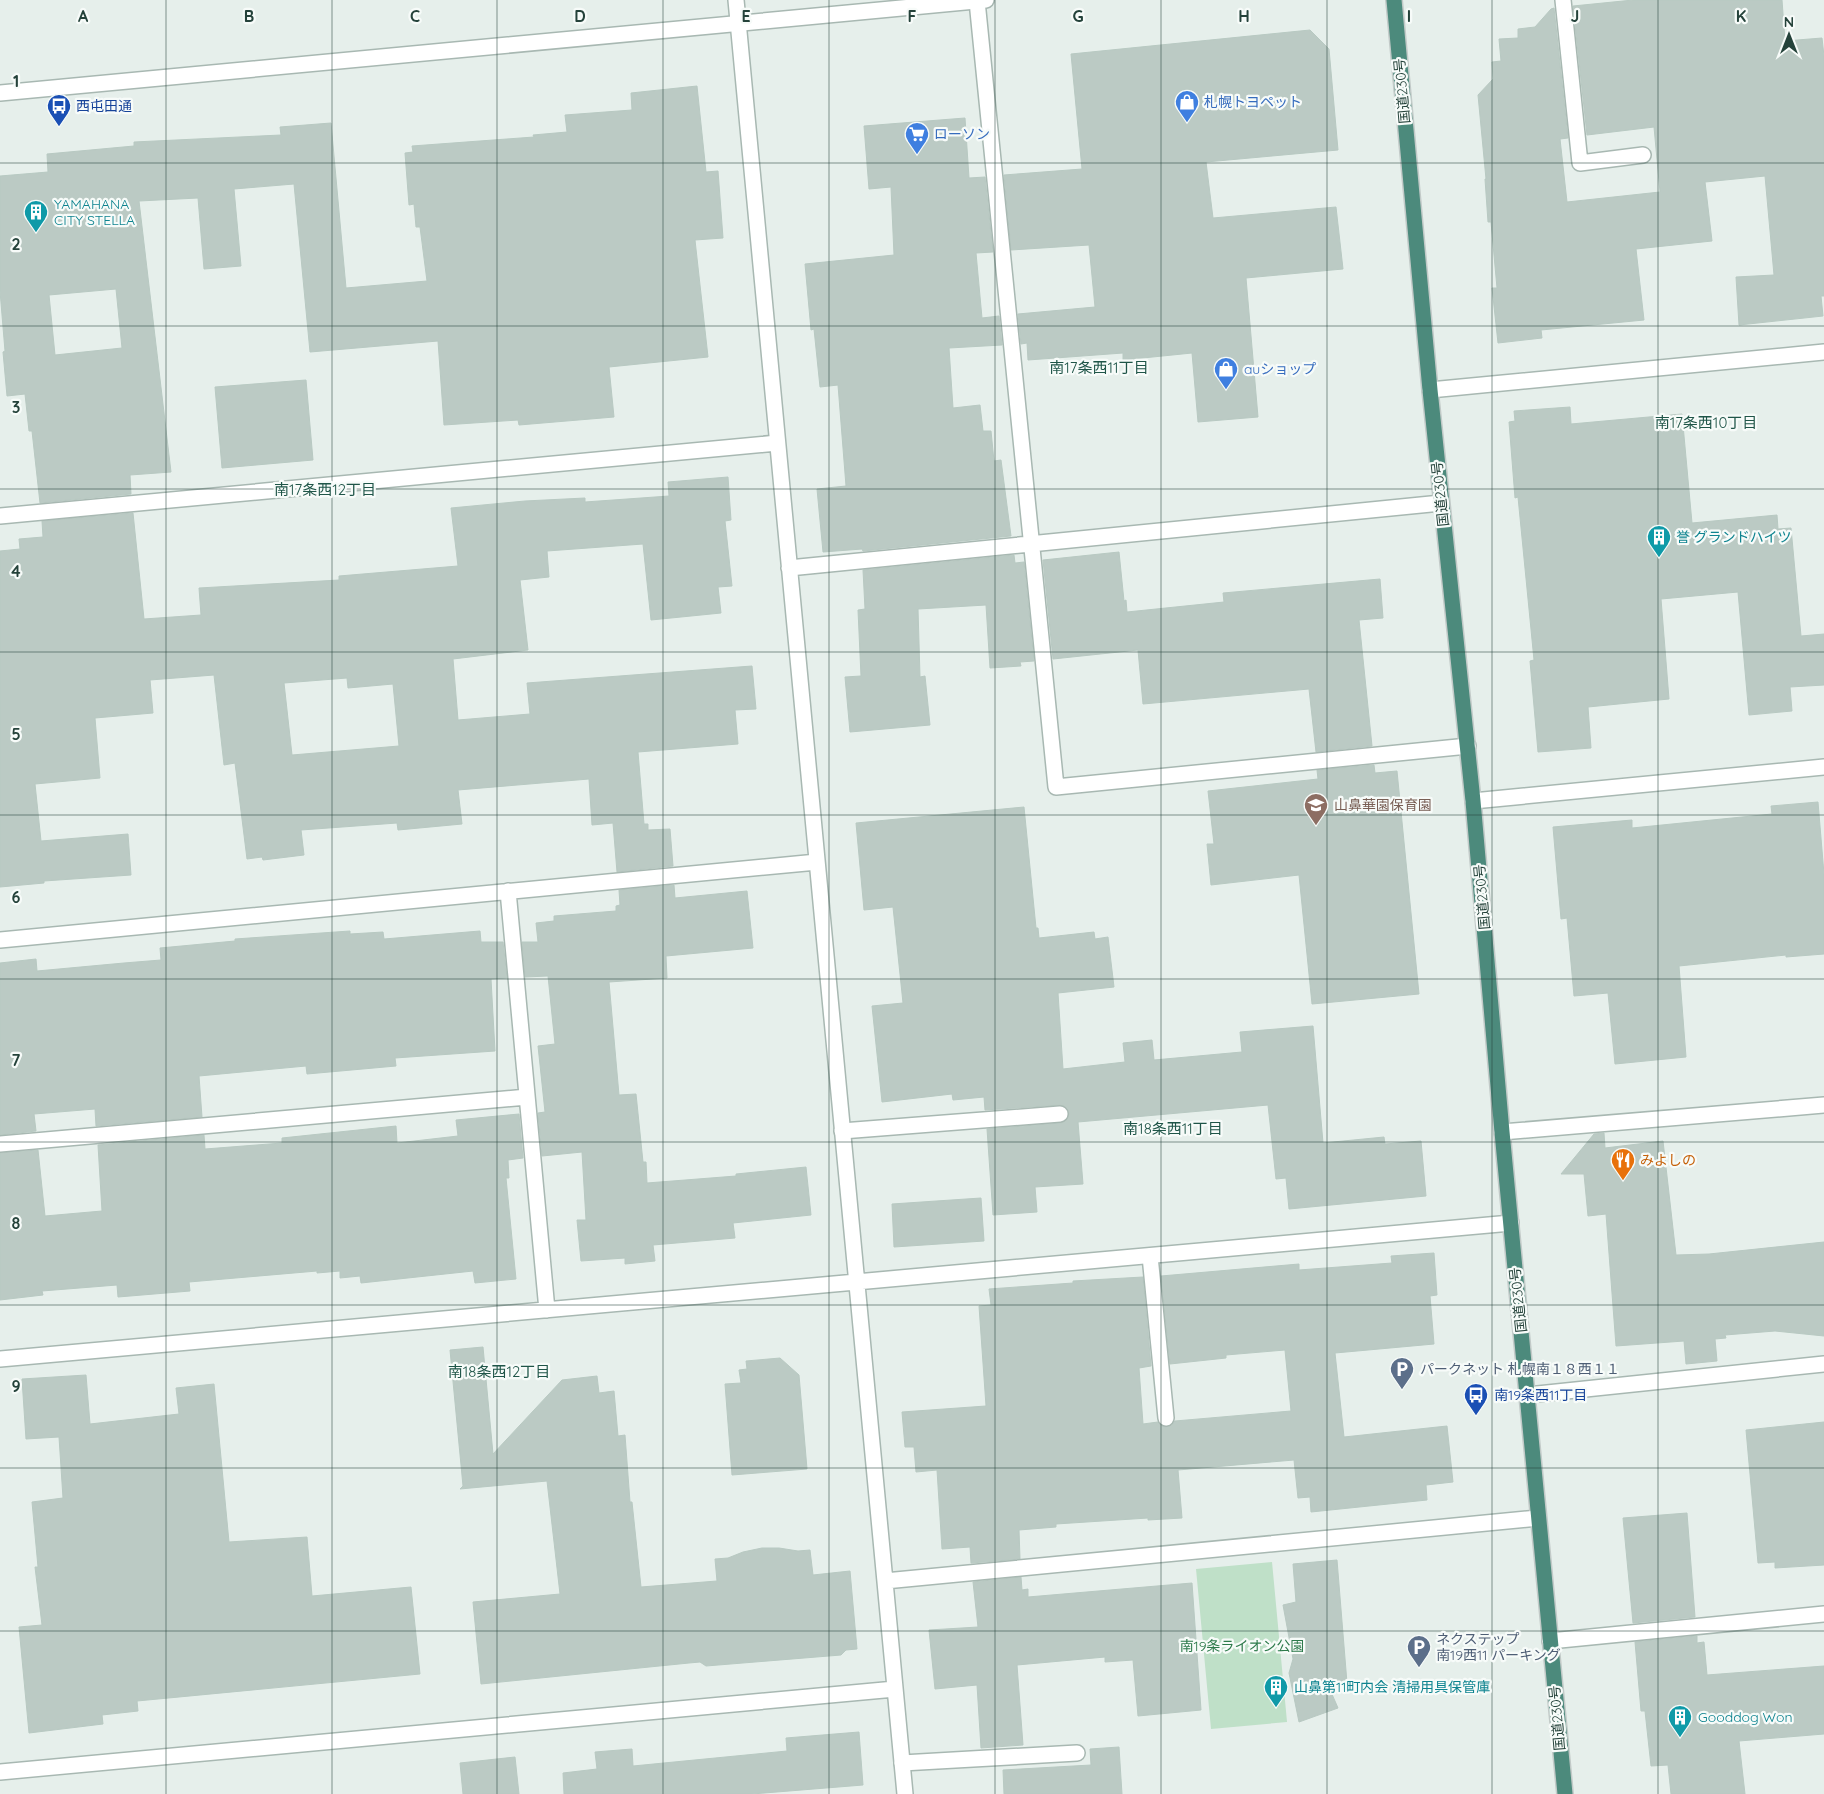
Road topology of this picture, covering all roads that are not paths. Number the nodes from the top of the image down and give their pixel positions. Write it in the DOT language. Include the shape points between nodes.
graph roads {
  1 [pos="736,0"];
  2 [pos="981,0"];
  3 [pos="1394,0"];
  4 [pos="1563,0"];
  5 [pos="738,24"];
  6 [pos="0,93"];
  7 [pos="1644,155"];
  8 [pos="1824,352"];
  9 [pos="1430,390"];
  10 [pos="777,443"];
  11 [pos="1441,503"];
  12 [pos="0,516"];
  13 [pos="1031,544"];
  14 [pos="789,568"];
  15 [pos="1468,746"];
  16 [pos="1824,767"];
  17 [pos="1473,801"];
  18 [pos="817,862"];
  19 [pos="508,891"];
  20 [pos="0,940"];
  21 [pos="527,1097"];
  22 [pos="1824,1105"];
  23 [pos="1060,1114"];
  24 [pos="842,1132"];
  25 [pos="1502,1132"];
  26 [pos="0,1144"];
  27 [pos="1511,1223"];
  28 [pos="1150,1256"];
  29 [pos="857,1283"];
  30 [pos="547,1310"];
  31 [pos="0,1359"];
  32 [pos="1824,1364"];
  33 [pos="1528,1395"];
  34 [pos="1166,1418"];
  35 [pos="1538,1518"];
  36 [pos="885,1581"];
  37 [pos="1824,1614"];
  38 [pos="1550,1642"];
  39 [pos="895,1689"];
  40 [pos="1077,1753"];
  41 [pos="902,1763"];
  42 [pos="0,1772"];
  43 [pos="905,1794"];
  44 [pos="1564,1794"];
  1 -- 5 [label="street"];
  2 -- 5 [label="street"];
  2 -- 13 [label="street"];
  3 -- 9 [label="highway, 国道230号"];
  4 -- 7 [label="street" via="1580,162"];
  5 -- 6 [label="street"];
  5 -- 10 [label="street"];
  8 -- 9 [label="street"];
  9 -- 11 [label="highway, 国道230号"];
  10 -- 12 [label="street"];
  10 -- 14 [label="street"];
  11 -- 13 [label="street"];
  11 -- 15 [label="highway, 国道230号"];
  13 -- 14 [label="street"];
  13 -- 15 [label="street" via="1056,787"];
  14 -- 18 [label="street"];
  15 -- 17 [label="highway, 国道230号"];
  16 -- 17 [label="street"];
  17 -- 25 [label="highway, 国道230号"];
  18 -- 19 [label="street"];
  18 -- 24 [label="street"];
  19 -- 20 [label="street"];
  19 -- 21 [label="street"];
  21 -- 26 [label="street"];
  21 -- 30 [label="street"];
  22 -- 25 [label="street"];
  23 -- 24 [label="street"];
  24 -- 29 [label="street"];
  25 -- 27 [label="highway, 国道230号"];
  27 -- 28 [label="street"];
  27 -- 33 [label="highway, 国道230号"];
  28 -- 29 [label="street"];
  28 -- 34 [label="street"];
  29 -- 30 [label="street"];
  29 -- 36 [label="street"];
  30 -- 31 [label="street"];
  32 -- 33 [label="street"];
  33 -- 35 [label="highway, 国道230号"];
  35 -- 36 [label="street"];
  35 -- 38 [label="highway, 国道230号"];
  36 -- 39 [label="street"];
  37 -- 38 [label="street"];
  38 -- 44 [label="highway, 国道230号"];
  39 -- 41 [label="street"];
  39 -- 42 [label="street"];
  40 -- 41 [label="street"];
  41 -- 43 [label="street"];
}
